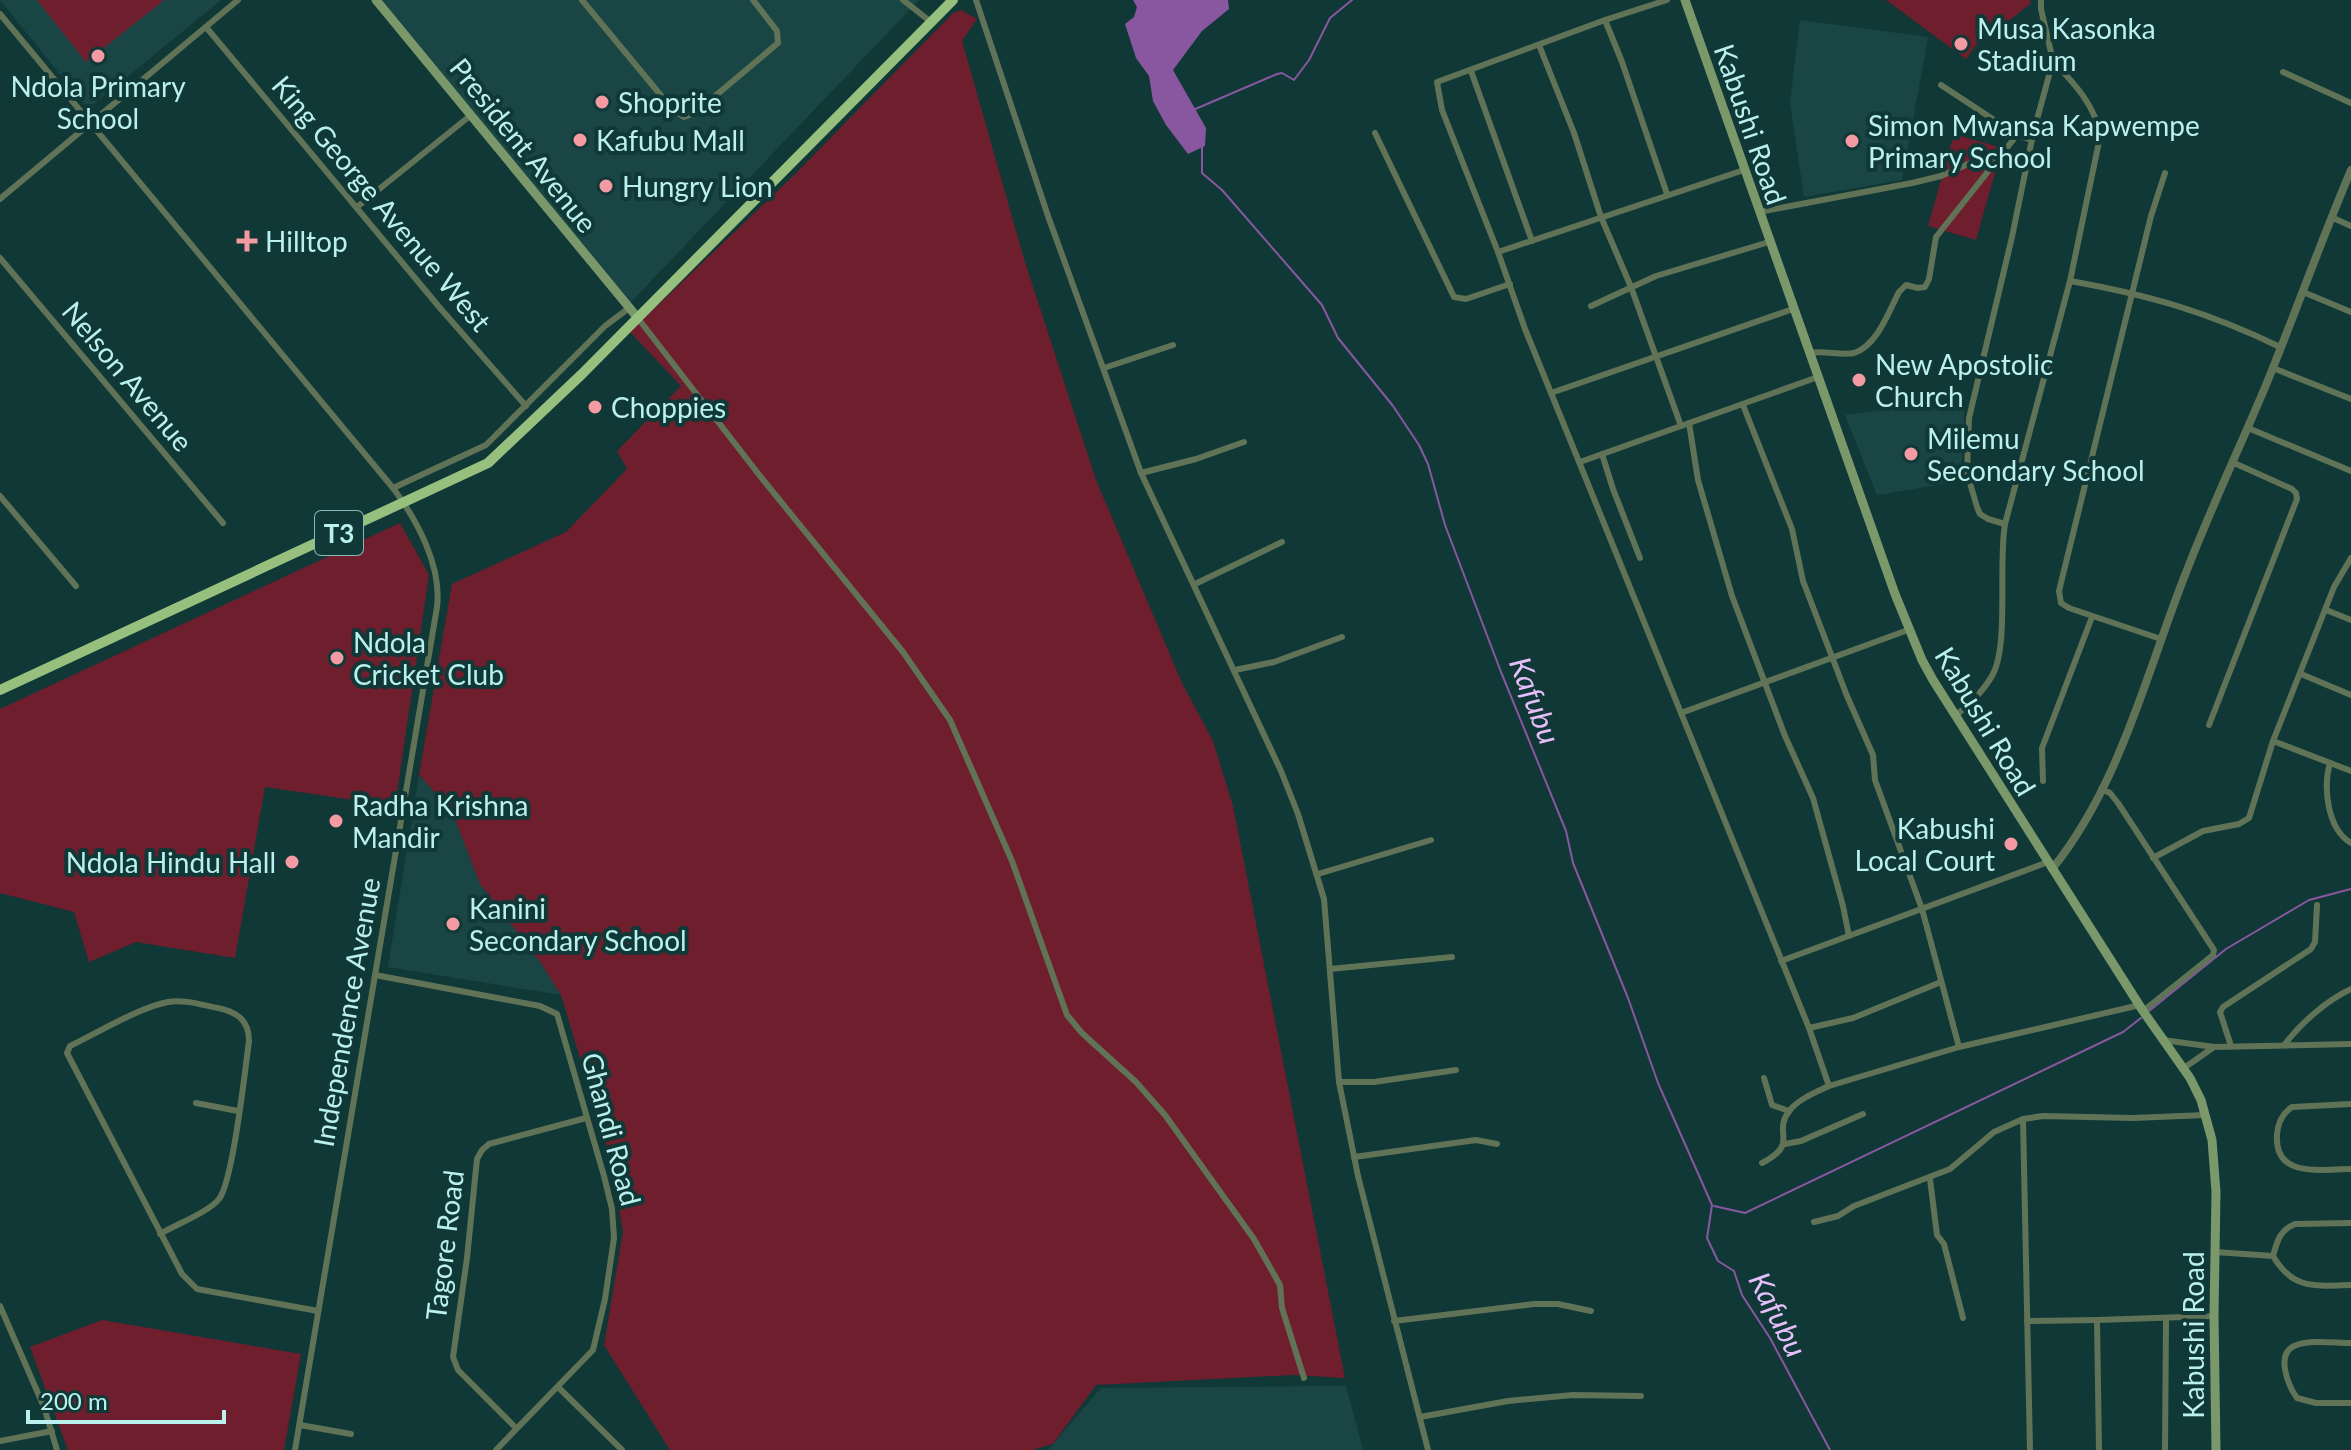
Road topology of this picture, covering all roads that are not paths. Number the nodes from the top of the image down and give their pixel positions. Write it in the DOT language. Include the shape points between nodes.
graph roads {
  1 [pos="238,0"];
  2 [pos="376,0"];
  3 [pos="582,0"];
  4 [pos="753,0"];
  5 [pos="903,0"];
  6 [pos="953,0"];
  7 [pos="976,0"];
  8 [pos="1667,0"];
  9 [pos="1685,0"];
  10 [pos="2041,0"];
  11 [pos="0,14"];
  12 [pos="1605,20"];
  13 [pos="931,22"];
  14 [pos="206,27"];
  15 [pos="1539,45"];
  16 [pos="2053,61"];
  17 [pos="1471,71"];
  18 [pos="2283,72"];
  19 [pos="1941,85"];
  20 [pos="2351,103"];
  21 [pos="471,115"];
  22 [pos="90,122"];
  23 [pos="1375,133"];
  24 [pos="2017,135"];
  25 [pos="2032,140"];
  26 [pos="1998,157"];
  27 [pos="1744,170"];
  28 [pos="2351,170"];
  29 [pos="2165,173"];
  30 [pos="2348,184"];
  31 [pos="1667,194"];
  32 [pos="0,199"];
  33 [pos="357,207"];
  34 [pos="1759,212"];
  35 [pos="1601,217"];
  36 [pos="2331,217"];
  37 [pos="2351,226"];
  38 [pos="1532,241"];
  39 [pos="1769,242"];
  40 [pos="1498,252"];
  41 [pos="0,258"];
  42 [pos="2070,281"];
  43 [pos="1510,284"];
  44 [pos="1631,287"];
  45 [pos="2133,292"];
  46 [pos="2303,292"];
  47 [pos="1591,306"];
  48 [pos="629,308"];
  49 [pos="1793,309"];
  50 [pos="2351,312"];
  51 [pos="637,317"];
  52 [pos="1173,345"];
  53 [pos="2280,347"];
  54 [pos="1809,353"];
  55 [pos="1655,357"];
  56 [pos="1104,368"];
  57 [pos="2273,368"];
  58 [pos="1818,377"];
  59 [pos="1551,393"];
  60 [pos="2351,399"];
  61 [pos="1743,405"];
  62 [pos="526,406"];
  63 [pos="1689,423"];
  64 [pos="1681,426"];
  65 [pos="2248,428"];
  66 [pos="1244,442"];
  67 [pos="1602,454"];
  68 [pos="1580,462"];
  69 [pos="2232,462"];
  70 [pos="2351,471"];
  71 [pos="1141,473"];
  72 [pos="393,488"];
  73 [pos="0,496"];
  74 [pos="404,502"];
  75 [pos="223,523"];
  76 [pos="2005,524"];
  77 [pos="1282,542"];
  78 [pos="1640,558"];
  79 [pos="2351,558"];
  80 [pos="1195,584"];
  81 [pos="76,586"];
  82 [pos="2326,610"];
  83 [pos="2092,617"];
  84 [pos="2351,620"];
  85 [pos="1908,630"];
  86 [pos="1342,637"];
  87 [pos="2161,639"];
  88 [pos="1834,656"];
  89 [pos="1235,670"];
  90 [pos="2301,674"];
  91 [pos="1764,682"];
  92 [pos="0,690"];
  93 [pos="2351,695"];
  94 [pos="1681,713"];
  95 [pos="1955,716"];
  96 [pos="2209,725"];
  97 [pos="2273,741"];
  98 [pos="2330,763"];
  99 [pos="2351,771"];
  100 [pos="2043,781"];
  101 [pos="2101,789"];
  102 [pos="1431,840"];
  103 [pos="2351,843"];
  104 [pos="2153,858"];
  105 [pos="2050,865"];
  106 [pos="1318,874"];
  107 [pos="2317,905"];
  108 [pos="1922,909"];
  109 [pos="1849,936"];
  110 [pos="1452,957"];
  111 [pos="1781,961"];
  112 [pos="1330,969"];
  113 [pos="375,975"];
  114 [pos="1941,982"];
  115 [pos="2351,989"];
  116 [pos="2142,1009"];
  117 [pos="1809,1028"];
  118 [pos="2163,1040"];
  119 [pos="2285,1044"];
  120 [pos="2351,1044"];
  121 [pos="2231,1046"];
  122 [pos="1959,1047"];
  123 [pos="2214,1047"];
  124 [pos="2184,1068"];
  125 [pos="1456,1070"];
  126 [pos="1764,1078"];
  127 [pos="1339,1082"];
  128 [pos="1829,1086"];
  129 [pos="196,1103"];
  130 [pos="2351,1104"];
  131 [pos="238,1111"];
  132 [pos="1789,1111"];
  133 [pos="1863,1114"];
  134 [pos="2206,1115"];
  135 [pos="586,1118"];
  136 [pos="2023,1119"];
  137 [pos="1497,1144"];
  138 [pos="1785,1144"];
  139 [pos="1354,1157"];
  140 [pos="1762,1163"];
  141 [pos="2351,1169"];
  142 [pos="1930,1179"];
  143 [pos="1814,1222"];
  144 [pos="2351,1223"];
  145 [pos="160,1234"];
  146 [pos="2215,1252"];
  147 [pos="2273,1256"];
  148 [pos="2351,1285"];
  149 [pos="0,1306"];
  150 [pos="318,1311"];
  151 [pos="1591,1311"];
  152 [pos="2214,1316"];
  153 [pos="1963,1318"];
  154 [pos="2166,1319"];
  155 [pos="2097,1320"];
  156 [pos="1394,1321"];
  157 [pos="2027,1321"];
  158 [pos="2351,1343"];
  159 [pos="1304,1378"];
  160 [pos="558,1387"];
  161 [pos="1641,1396"];
  162 [pos="2351,1403"];
  163 [pos="1420,1417"];
  164 [pos="300,1425"];
  165 [pos="515,1427"];
  166 [pos="52,1431"];
  167 [pos="351,1434"];
  168 [pos="0,1441"];
  169 [pos="57,1450"];
  170 [pos="295,1450"];
  171 [pos="496,1450"];
  172 [pos="622,1450"];
  173 [pos="1428,1450"];
  174 [pos="2030,1450"];
  175 [pos="2099,1450"];
  176 [pos="2165,1450"];
  177 [pos="2216,1450"];
  1 -- 14 [label="street"];
  2 -- 21 [label="main road, President Avenue"];
  3 -- 4 [label="street" via="684,117 778,43 777,31"];
  5 -- 13 [label="street"];
  6 -- 13 [label="highway, T3"];
  7 -- 56 [label="street"];
  8 -- 12 [label="street"];
  9 -- 27 [label="main road, Kabushi Road"];
  10 -- 16 [label="street"];
  11 -- 22 [label="street, Independence Avenue"];
  12 -- 15 [label="street"];
  12 -- 31 [label="street"];
  13 -- 51 [label="highway, T3"];
  14 -- 22 [label="street"];
  14 -- 33 [label="street, King George Avenue West"];
  15 -- 17 [label="street"];
  15 -- 35 [label="street"];
  16 -- 25 [label="street"];
  16 -- 42 [label="street" via="2099,126"];
  17 -- 38 [label="street"];
  17 -- 40 [label="street" via="1437,82 1437,93"];
  18 -- 20 [label="street"];
  19 -- 24 [label="street"];
  21 -- 33 [label="street"];
  21 -- 48 [label="main road, President Avenue"];
  22 -- 32 [label="street"];
  22 -- 72 [label="street, Independence Avenue"];
  23 -- 43 [label="street" via="1454,297 1466,299"];
  24 -- 25 [label="street"];
  24 -- 26 [label="street"];
  25 -- 76 [label="street" via="1969,418 1967,473 1977,507 1980,514"];
  26 -- 34 [label="street" via="1986,156 1912,183"];
  26 -- 54 [label="street" via="1936,237 1925,287 1906,285 1869,344 1854,353"];
  27 -- 31 [label="street"];
  27 -- 34 [label="main road, Kabushi Road"];
  28 -- 30 [label="street"];
  29 -- 45 [label="street"];
  30 -- 36 [label="street"];
  31 -- 35 [label="street"];
  33 -- 62 [label="street, King George Avenue West"];
  34 -- 39 [label="main road, Kabushi Road"];
  35 -- 38 [label="street"];
  35 -- 44 [label="street"];
  36 -- 37 [label="street"];
  36 -- 46 [label="street"];
  38 -- 40 [label="street"];
  39 -- 44 [label="street"];
  39 -- 49 [label="main road, Kabushi Road"];
  40 -- 43 [label="street"];
  41 -- 75 [label="street, Nelson Avenue"];
  42 -- 45 [label="street"];
  42 -- 76 [label="street"];
  43 -- 59 [label="street"];
  44 -- 47 [label="street"];
  44 -- 55 [label="street"];
  45 -- 53 [label="street" via="2214,317"];
  45 -- 83 [label="street" via="2059,591 2061,603"];
  46 -- 50 [label="street"];
  46 -- 53 [label="street"];
  48 -- 51 [label="main road, President Avenue"];
  48 -- 62 [label="street"];
  49 -- 54 [label="main road, Kabushi Road"];
  49 -- 55 [label="street"];
  51 -- 74 [label="highway, T3" via="498,455"];
  51 -- 159 [label="street" via="939,701 1012,861 1067,1015 1165,1115 1254,1239 1280,1285"];
  52 -- 56 [label="street"];
  53 -- 57 [label="street"];
  54 -- 58 [label="main road, Kabushi Road"];
  55 -- 59 [label="street"];
  55 -- 64 [label="street"];
  56 -- 71 [label="street"];
  57 -- 60 [label="street"];
  57 -- 65 [label="street"];
  58 -- 61 [label="street"];
  58 -- 85 [label="main road, Kabushi Road"];
  59 -- 68 [label="street"];
  61 -- 63 [label="street"];
  61 -- 88 [label="street"];
  62 -- 72 [label="street" via="486,445"];
  63 -- 64 [label="street"];
  63 -- 91 [label="street" via="1712,533"];
  64 -- 67 [label="street"];
  65 -- 69 [label="street"];
  65 -- 70 [label="street"];
  66 -- 71 [label="street"];
  67 -- 68 [label="street"];
  67 -- 78 [label="street"];
  68 -- 94 [label="street"];
  69 -- 87 [label="street"];
  69 -- 96 [label="street" via="2292,489 2297,499"];
  71 -- 80 [label="street"];
  72 -- 74 [label="street, Independence Avenue"];
  73 -- 81 [label="street"];
  74 -- 92 [label="highway, T3"];
  74 -- 113 [label="street, Independence Avenue" via="435,569 438,599"];
  76 -- 95 [label="street" via="1994,672"];
  77 -- 80 [label="street"];
  79 -- 82 [label="street"];
  80 -- 89 [label="street"];
  82 -- 84 [label="street"];
  82 -- 90 [label="street"];
  83 -- 87 [label="street"];
  83 -- 100 [label="street" via="2042,748"];
  85 -- 88 [label="street"];
  85 -- 95 [label="main road, Kabushi Road"];
  86 -- 89 [label="street"];
  87 -- 101 [label="street"];
  88 -- 91 [label="street"];
  88 -- 108 [label="street" via="1873,755 1875,780"];
  89 -- 106 [label="street" via="1281,771"];
  90 -- 93 [label="street"];
  90 -- 97 [label="street"];
  91 -- 94 [label="street"];
  91 -- 109 [label="street" via="1813,798"];
  94 -- 111 [label="street"];
  95 -- 105 [label="main road, Kabushi Road"];
  97 -- 98 [label="street"];
  97 -- 104 [label="street" via="2245,822 2203,831"];
  98 -- 99 [label="street"];
  98 -- 103 [label="street" via="2328,802 2337,827"];
  101 -- 104 [label="street" via="2118,803"];
  101 -- 105 [label="street" via="2082,828"];
  102 -- 106 [label="street"];
  104 -- 116 [label="street" via="2214,950"];
  105 -- 108 [label="street"];
  105 -- 116 [label="main road, Kabushi Road"];
  106 -- 112 [label="street"];
  107 -- 121 [label="street" via="2311,949 2223,1007"];
  108 -- 109 [label="street"];
  108 -- 114 [label="street"];
  109 -- 111 [label="street"];
  110 -- 112 [label="street"];
  111 -- 117 [label="street"];
  112 -- 127 [label="street"];
  113 -- 135 [label="street, Ghandi Road" via="552,1010 562,1026"];
  113 -- 150 [label="street, Independence Avenue"];
  114 -- 117 [label="street" via="1853,1018"];
  114 -- 122 [label="street"];
  115 -- 119 [label="street" via="2306,1021"];
  116 -- 118 [label="main road, Kabushi Road"];
  116 -- 122 [label="street"];
  117 -- 128 [label="street"];
  118 -- 123 [label="street"];
  118 -- 124 [label="main road, Kabushi Road"];
  119 -- 120 [label="street"];
  119 -- 121 [label="street"];
  121 -- 123 [label="street"];
  122 -- 128 [label="street"];
  123 -- 124 [label="street"];
  124 -- 134 [label="main road, Kabushi Road"];
  125 -- 127 [label="street"];
  126 -- 132 [label="street" via="1772,1105"];
  127 -- 139 [label="street"];
  128 -- 132 [label="street"];
  129 -- 131 [label="street"];
  130 -- 141 [label="street" via="2292,1107 2281,1118 2277,1136 2289,1166"];
  131 -- 145 [label="street" via="220,1197"];
  131 -- 145 [label="street" via="249,1035 244,1021 232,1012 166,1002 68,1048"];
  132 -- 138 [label="street"];
  133 -- 138 [label="street"];
  134 -- 136 [label="street"];
  134 -- 146 [label="main road, Kabushi Road" via="2215,1162"];
  135 -- 160 [label="street, Ghandi Road" via="607,1187 614,1238 595,1345"];
  135 -- 165 [label="street, Tagore Road" via="493,1142 479,1154 454,1361"];
  136 -- 142 [label="street" via="1994,1132"];
  136 -- 157 [label="street"];
  137 -- 139 [label="street" via="1476,1140"];
  138 -- 140 [label="street"];
  139 -- 156 [label="street"];
  142 -- 143 [label="street"];
  142 -- 153 [label="street" via="1937,1235"];
  144 -- 147 [label="street" via="2286,1227"];
  145 -- 150 [label="street" via="197,1289"];
  146 -- 147 [label="street"];
  146 -- 152 [label="main road, Kabushi Road"];
  147 -- 148 [label="street" via="2281,1269 2304,1285"];
  149 -- 166 [label="street"];
  150 -- 164 [label="street, Independence Avenue"];
  151 -- 156 [label="street" via="1534,1304"];
  152 -- 154 [label="street"];
  152 -- 177 [label="main road, Kabushi Road"];
  154 -- 155 [label="street"];
  154 -- 176 [label="street"];
  155 -- 157 [label="street"];
  155 -- 175 [label="street"];
  156 -- 163 [label="street"];
  157 -- 174 [label="street"];
  158 -- 162 [label="street" via="2294,1346 2285,1365 2297,1398"];
  160 -- 165 [label="street, Ghandi Road"];
  160 -- 172 [label="street"];
  161 -- 163 [label="street" via="1508,1401"];
  163 -- 173 [label="street"];
  164 -- 167 [label="street"];
  164 -- 170 [label="street, Independence Avenue"];
  165 -- 171 [label="street, Ghandi Road"];
  166 -- 168 [label="street"];
  166 -- 169 [label="street"];
}
